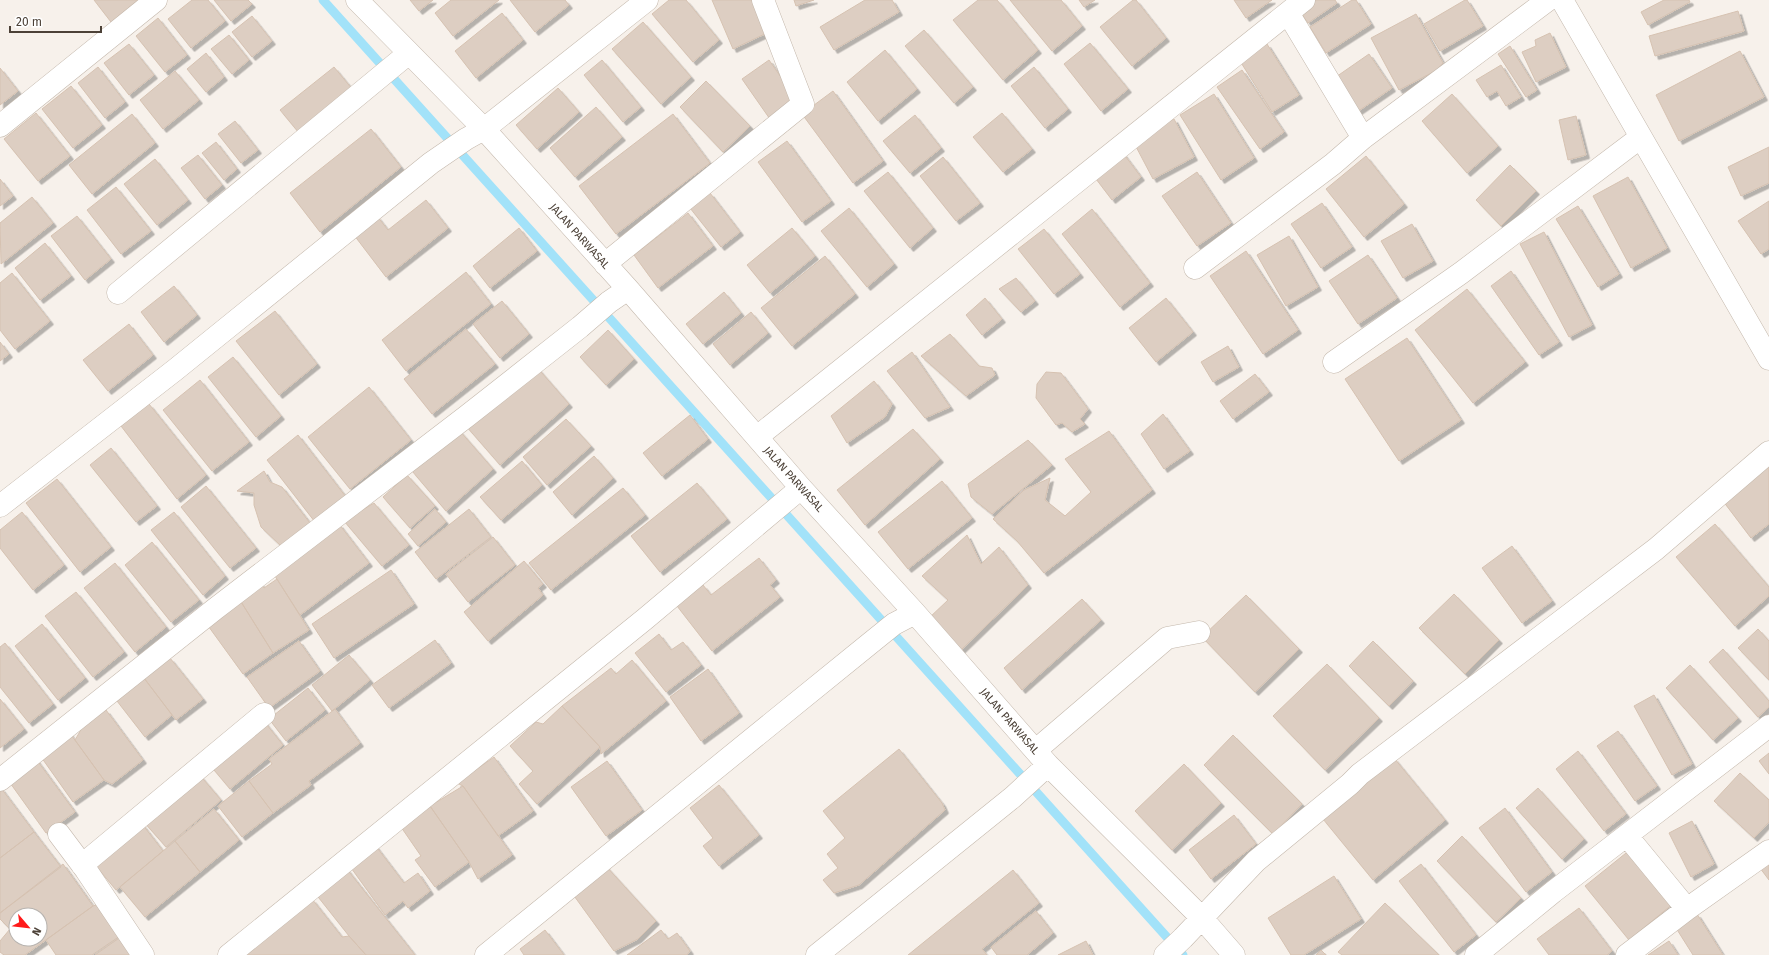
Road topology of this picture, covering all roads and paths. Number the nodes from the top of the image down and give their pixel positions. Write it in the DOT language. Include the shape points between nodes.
graph roads {
  1 [pos="156,0"];
  2 [pos="357,0"];
  3 [pos="647,0"];
  4 [pos="763,0"];
  5 [pos="1548,0"];
  6 [pos="1562,0"];
  7 [pos="1296,7"];
  8 [pos="403,58"];
  9 [pos="0,126"];
  10 [pos="475,134"];
  11 [pos="1641,137"];
  12 [pos="1363,138"];
  13 [pos="605,264"];
  14 [pos="1195,268"];
  15 [pos="628,289"];
  16 [pos="118,293"];
  17 [pos="1769,359"];
  18 [pos="1334,362"];
  19 [pos="756,437"];
  20 [pos="1769,452"];
  21 [pos="794,495"];
  22 [pos="0,506"];
  23 [pos="915,613"];
  24 [pos="1199,632"];
  25 [pos="264,714"];
  26 [pos="1769,726"];
  27 [pos="1042,761"];
  28 [pos="0,780"];
  29 [pos="58,834"];
  30 [pos="1627,836"];
  31 [pos="1769,851"];
  32 [pos="82,865"];
  33 [pos="1687,909"];
  34 [pos="1201,917"];
  35 [pos="143,955"];
  36 [pos="229,955"];
  37 [pos="486,955"];
  38 [pos="817,955"];
  39 [pos="1165,955"];
  40 [pos="1234,955"];
  41 [pos="1476,955"];
  42 [pos="1627,955"];
  1 -- 9 [label="street"];
  2 -- 8 [label="street, JALAN PARWASAL"];
  3 -- 10 [label="street"];
  4 -- 13 [label="street" via="803,104"];
  5 -- 12 [label="street"];
  6 -- 11 [label="street"];
  7 -- 12 [label="street"];
  7 -- 19 [label="street"];
  8 -- 10 [label="street, JALAN PARWASAL"];
  8 -- 16 [label="street"];
  10 -- 13 [label="street, JALAN PARWASAL"];
  10 -- 22 [label="street" via="431,163 175,370"];
  11 -- 17 [label="street"];
  11 -- 18 [label="street" via="1461,273"];
  12 -- 14 [label="street" via="1333,164"];
  13 -- 15 [label="street, JALAN PARWASAL"];
  15 -- 19 [label="street, JALAN PARWASAL"];
  15 -- 28 [label="street"];
  19 -- 21 [label="street, JALAN PARWASAL"];
  20 -- 34 [label="street" via="1656,549 1360,774 1256,861"];
  21 -- 23 [label="street, JALAN PARWASAL"];
  21 -- 36 [label="street" via="645,619"];
  23 -- 27 [label="street, JALAN PARWASAL"];
  23 -- 37 [label="street" via="894,624"];
  24 -- 27 [label="street" via="1168,638"];
  25 -- 32 [label="street"];
  26 -- 30 [label="street"];
  27 -- 34 [label="street, JALAN PARWASAL"];
  27 -- 38 [label="street" via="1013,797"];
  29 -- 32 [label="street"];
  30 -- 33 [label="street"];
  30 -- 41 [label="street"];
  31 -- 33 [label="street"];
  32 -- 35 [label="street"];
  33 -- 42 [label="street"];
  34 -- 39 [label="street"];
  34 -- 40 [label="street, JALAN PARWASAL"];
}
